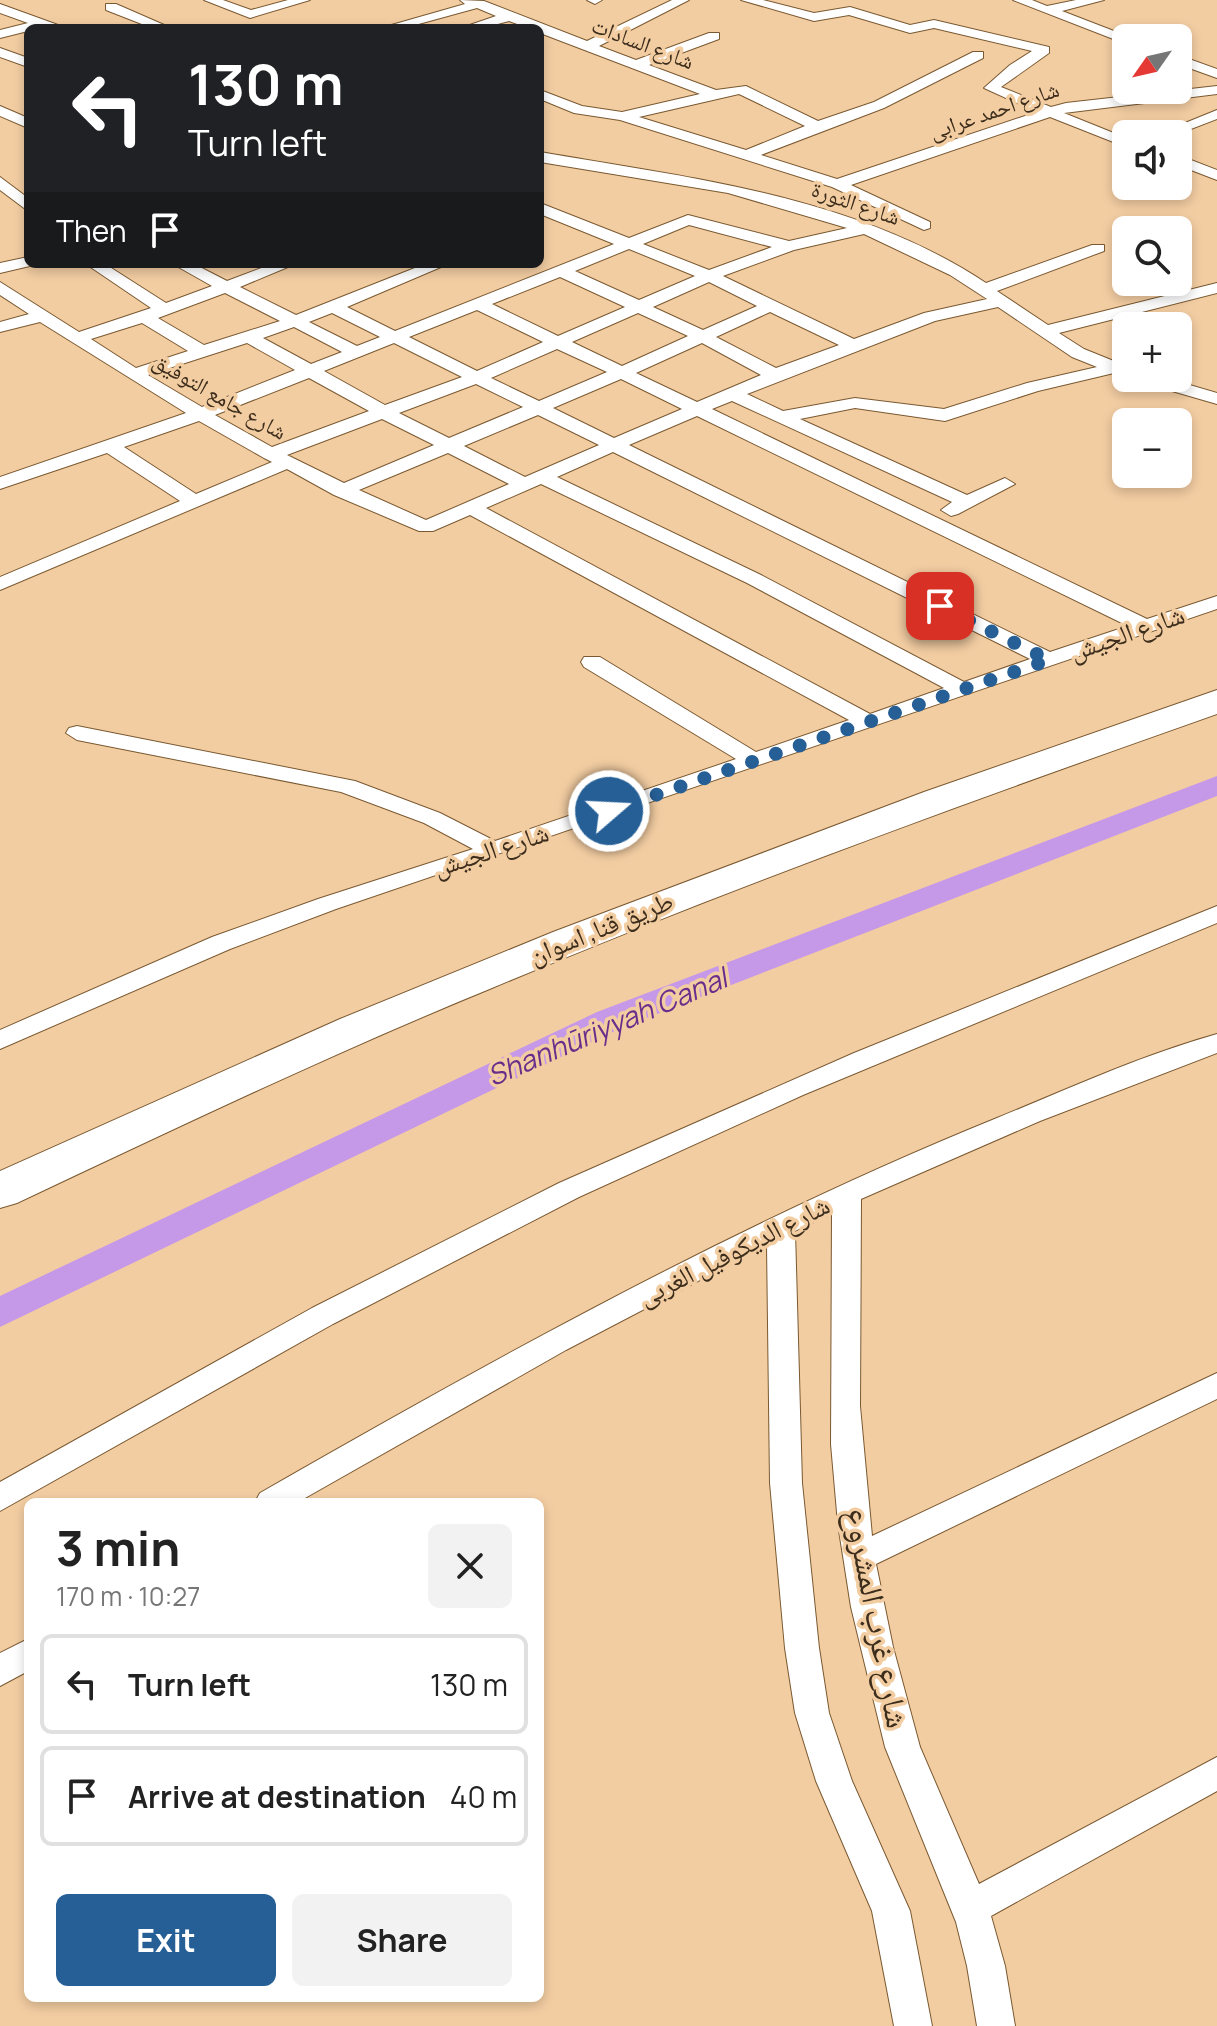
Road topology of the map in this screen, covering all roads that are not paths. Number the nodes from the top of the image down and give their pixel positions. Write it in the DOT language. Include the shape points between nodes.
graph roads {
  1 [pos="211,0"];
  2 [pos="303,0"];
  3 [pos="682,0"];
  4 [pos="748,0"];
  5 [pos="1020,0"];
  6 [pos="1097,0"];
  7 [pos="471,1"];
  8 [pos="111,7"];
  9 [pos="0,8"];
  10 [pos="1045,10"];
  11 [pos="510,16"];
  12 [pos="42,24"];
  13 [pos="154,24"];
  14 [pos="400,24"];
  15 [pos="482,24"];
  16 [pos="527,24"];
  17 [pos="24,30"];
  18 [pos="544,32"];
  19 [pos="0,34"];
  20 [pos="1112,34"];
  21 [pos="714,36"];
  22 [pos="588,46"];
  23 [pos="0,52"];
  24 [pos="978,55"];
  25 [pos="24,61"];
  26 [pos="638,64"];
  27 [pos="1192,64"];
  28 [pos="1217,74"];
  29 [pos="1215,92"];
  30 [pos="713,94"];
  31 [pos="544,96"];
  32 [pos="0,110"];
  33 [pos="1049,112"];
  34 [pos="1217,114"];
  35 [pos="622,116"];
  36 [pos="24,122"];
  37 [pos="1192,124"];
  38 [pos="817,126"];
  39 [pos="1112,137"];
  40 [pos="745,156"];
  41 [pos="544,159"];
  42 [pos="1192,165"];
  43 [pos="781,167"];
  44 [pos="1217,175"];
  45 [pos="0,182"];
  46 [pos="837,184"];
  47 [pos="730,189"];
  48 [pos="24,203"];
  49 [pos="544,209"];
  50 [pos="561,215"];
  51 [pos="544,222"];
  52 [pos="866,229"];
  53 [pos="889,239"];
  54 [pos="633,244"];
  55 [pos="789,246"];
  56 [pos="1098,248"];
  57 [pos="24,263"];
  58 [pos="0,268"];
  59 [pos="100,268"];
  60 [pos="189,268"];
  61 [pos="277,268"];
  62 [pos="430,268"];
  63 [pos="563,272"];
  64 [pos="709,276"];
  65 [pos="0,287"];
  66 [pos="227,287"];
  67 [pos="1217,288"];
  68 [pos="986,289"];
  69 [pos="1003,301"];
  70 [pos="478,304"];
  71 [pos="772,305"];
  72 [pos="334,307"];
  73 [pos="638,307"];
  74 [pos="164,309"];
  75 [pos="42,316"];
  76 [pos="144,317"];
  77 [pos="293,322"];
  78 [pos="0,327"];
  79 [pos="1045,331"];
  80 [pos="700,335"];
  81 [pos="249,337"];
  82 [pos="394,337"];
  83 [pos="77,338"];
  84 [pos="558,343"];
  85 [pos="852,345"];
  86 [pos="201,351"];
  87 [pos="356,352"];
  88 [pos="1112,367"];
  89 [pos="309,372"];
  90 [pos="623,372"];
  91 [pos="1112,372"];
  92 [pos="134,374"];
  93 [pos="775,375"];
  94 [pos="478,377"];
  95 [pos="1192,392"];
  96 [pos="732,394"];
  97 [pos="1217,399"];
  98 [pos="541,407"];
  99 [pos="693,408"];
  100 [pos="385,413"];
  101 [pos="199,415"];
  102 [pos="784,416"];
  103 [pos="108,445"];
  104 [pos="451,445"];
  105 [pos="616,445"];
  106 [pos="278,459"];
  107 [pos="535,482"];
  108 [pos="0,483"];
  109 [pos="1005,484"];
  110 [pos="341,491"];
  111 [pos="193,501"];
  112 [pos="967,502"];
  113 [pos="471,508"];
  114 [pos="930,520"];
  115 [pos="0,584"];
  116 [pos="1217,602"];
  117 [pos="1145,626"];
  118 [pos="1049,660"];
  119 [pos="592,662"];
  120 [pos="963,690"];
  121 [pos="1217,701"];
  122 [pos="869,722"];
  123 [pos="77,733"];
  124 [pos="755,761"];
  125 [pos="493,850"];
  126 [pos="1217,914"];
  127 [pos="0,1040"];
  128 [pos="1217,1043"];
  129 [pos="0,1191"];
  130 [pos="847,1194"];
  131 [pos="781,1227"];
  132 [pos="1217,1385"];
  133 [pos="0,1498"];
  134 [pos="278,1498"];
  135 [pos="861,1556"];
  136 [pos="24,1656"];
  137 [pos="0,1671"];
  138 [pos="1217,1773"];
  139 [pos="970,1908"];
  140 [pos="913,2026"];
  141 [pos="996,2026"];
  1 -- 2 [label="street" via="250,14"];
  3 -- 22 [label="street"];
  4 -- 33 [label="street" via="814,17 850,11 910,29 934,24 1044,50 991,88"];
  5 -- 10 [label="street"];
  6 -- 10 [label="street"];
  7 -- 11 [label="street, شارع السادات"];
  7 -- 14 [label="street"];
  8 -- 13 [label="street"];
  9 -- 12 [label="street"];
  10 -- 20 [label="street"];
  11 -- 15 [label="street"];
  11 -- 16 [label="street, شارع السادات"];
  17 -- 19 [label="street"];
  18 -- 22 [label="street, شارع السادات"];
  21 -- 26 [label="street"];
  22 -- 26 [label="street, شارع السادات"];
  23 -- 25 [label="street"];
  24 -- 38 [label="street" via="879,105"];
  26 -- 30 [label="street, شارع السادات"];
  27 -- 28 [label="street"];
  29 -- 33 [label="street, شارع احمد عرابى"];
  30 -- 35 [label="street"];
  30 -- 38 [label="street" via="741,89"];
  31 -- 35 [label="street" via="585,111"];
  32 -- 36 [label="street"];
  33 -- 39 [label="street"];
  33 -- 46 [label="street, شارع احمد عرابى"];
  34 -- 37 [label="street"];
  35 -- 40 [label="street"];
  38 -- 40 [label="street"];
  40 -- 43 [label="street"];
  41 -- 47 [label="street, شارع الثورة"];
  42 -- 44 [label="street"];
  43 -- 46 [label="street"];
  43 -- 47 [label="street"];
  45 -- 48 [label="street"];
  46 -- 53 [label="street" via="924,225"];
  47 -- 52 [label="street, شارع الثورة"];
  49 -- 50 [label="street"];
  50 -- 51 [label="street"];
  50 -- 54 [label="street"];
  52 -- 53 [label="street, شارع الثورة"];
  52 -- 55 [label="street"];
  53 -- 68 [label="street, شارع الثورة"];
  54 -- 55 [label="street" via="688,220"];
  54 -- 63 [label="street"];
  54 -- 64 [label="street"];
  55 -- 64 [label="street"];
  56 -- 68 [label="street"];
  57 -- 58 [label="street"];
  59 -- 74 [label="street"];
  60 -- 66 [label="street"];
  61 -- 66 [label="street"];
  62 -- 72 [label="street"];
  63 -- 70 [label="street"];
  63 -- 73 [label="street"];
  64 -- 71 [label="street"];
  64 -- 73 [label="street"];
  65 -- 75 [label="street, شارع جامع التوفيق"];
  66 -- 74 [label="street"];
  66 -- 77 [label="street"];
  67 -- 79 [label="street"];
  68 -- 69 [label="street, شارع الثورة"];
  69 -- 79 [label="street, شارع الثورة"];
  69 -- 85 [label="street" via="930,317"];
  70 -- 82 [label="street"];
  70 -- 84 [label="street"];
  71 -- 80 [label="street"];
  71 -- 85 [label="street"];
  72 -- 77 [label="street"];
  72 -- 82 [label="street"];
  73 -- 80 [label="street"];
  73 -- 84 [label="street"];
  74 -- 76 [label="street"];
  75 -- 78 [label="street"];
  75 -- 83 [label="street, شارع جامع التوفيق"];
  76 -- 83 [label="street"];
  76 -- 86 [label="street"];
  77 -- 81 [label="street"];
  77 -- 87 [label="street"];
  79 -- 88 [label="street, شارع الثورة"];
  80 -- 90 [label="street"];
  80 -- 93 [label="street"];
  81 -- 86 [label="street"];
  81 -- 89 [label="street"];
  82 -- 87 [label="street"];
  82 -- 94 [label="street"];
  83 -- 92 [label="street, شارع جامع التوفيق"];
  84 -- 90 [label="street"];
  84 -- 94 [label="street"];
  85 -- 93 [label="street"];
  86 -- 92 [label="street"];
  87 -- 89 [label="street"];
  89 -- 100 [label="street"];
  89 -- 101 [label="street"];
  90 -- 98 [label="street"];
  90 -- 99 [label="street"];
  91 -- 102 [label="street" via="1033,387 945,415 855,403"];
  92 -- 101 [label="street, شارع جامع التوفيق"];
  93 -- 96 [label="street"];
  94 -- 98 [label="street"];
  94 -- 100 [label="street"];
  95 -- 97 [label="street"];
  96 -- 99 [label="street"];
  96 -- 102 [label="street"];
  98 -- 104 [label="street"];
  98 -- 105 [label="street"];
  99 -- 105 [label="street"];
  99 -- 114 [label="street"];
  100 -- 104 [label="street"];
  100 -- 106 [label="street"];
  101 -- 103 [label="street"];
  101 -- 106 [label="street, شارع جامع التوفيق"];
  102 -- 112 [label="street"];
  103 -- 108 [label="street"];
  103 -- 111 [label="street"];
  104 -- 107 [label="street"];
  104 -- 110 [label="street"];
  105 -- 107 [label="street"];
  105 -- 118 [label="street"];
  106 -- 110 [label="street, شارع جامع التوفيق"];
  106 -- 111 [label="street"];
  107 -- 113 [label="street"];
  107 -- 120 [label="street" via="754,579"];
  109 -- 112 [label="street"];
  110 -- 113 [label="street, شارع جامع التوفيق" via="426,527"];
  111 -- 115 [label="street"];
  112 -- 114 [label="street"];
  113 -- 122 [label="street"];
  114 -- 117 [label="street"];
  116 -- 117 [label="street, شارع الجيش"];
  117 -- 118 [label="street, شارع الجيش"];
  118 -- 120 [label="street, شارع الجيش"];
  119 -- 124 [label="street"];
  120 -- 122 [label="street, شارع الجيش"];
  121 -- 129 [label="highway, طريق قنا, اسوان" via="691,892 474,979"];
  122 -- 124 [label="street, شارع الجيش"];
  123 -- 125 [label="street" via="347,786 432,818"];
  124 -- 125 [label="street, شارع الجيش"];
  125 -- 127 [label="street, شارع الجيش" via="221,943"];
  126 -- 133 [label="street" via="804,1084 490,1229 322,1315"];
  128 -- 130 [label="street, شارع الديكوفيل الغربى" via="1074,1096"];
  130 -- 131 [label="street, شارع الديكوفيل الغربى"];
  130 -- 135 [label="street, شارع غرب المشروع" via="845,1408"];
  131 -- 134 [label="street, شارع الديكوفيل الغربى" via="577,1330"];
  131 -- 140 [label="street" via="786,1483 812,1713 834,1781 891,1911"];
  132 -- 135 [label="street"];
  135 -- 139 [label="street, شارع غرب المشروع" via="895,1726 927,1815"];
  136 -- 137 [label="street"];
  138 -- 139 [label="street"];
  139 -- 141 [label="street, شارع غرب المشروع" via="988,1965"];
}
